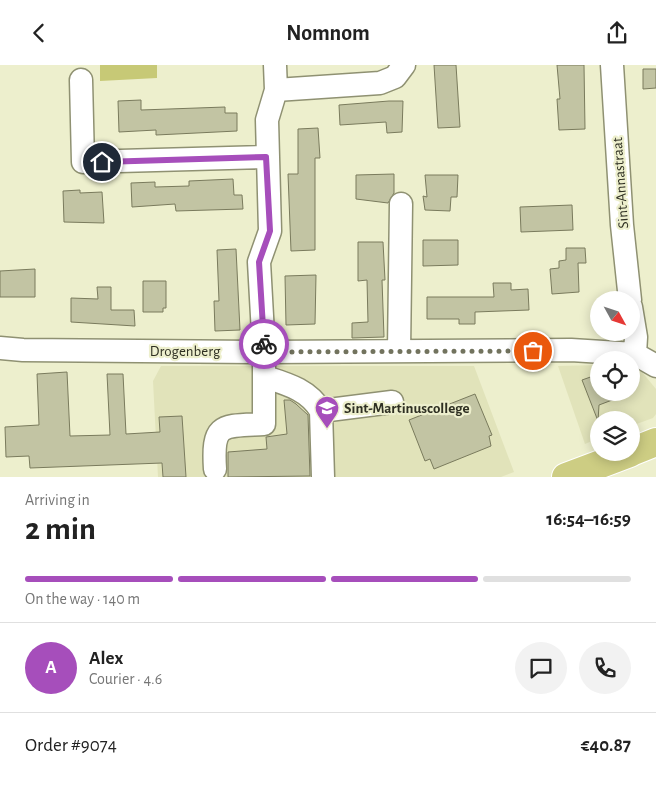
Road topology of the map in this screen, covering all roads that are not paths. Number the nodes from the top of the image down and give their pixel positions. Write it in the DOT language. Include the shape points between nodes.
graph roads {
  1 [pos="274,65"];
  2 [pos="404,65"];
  3 [pos="612,65"];
  4 [pos="80,80"];
  5 [pos="276,90"];
  6 [pos="266,157"];
  7 [pos="402,205"];
  8 [pos="629,291"];
  9 [pos="0,347"];
  10 [pos="399,351"];
  11 [pos="590,351"];
  12 [pos="264,352"];
  13 [pos="640,357"];
  14 [pos="656,366"];
  15 [pos="265,377"];
  16 [pos="392,402"];
  17 [pos="320,411"];
  18 [pos="656,442"];
  19 [pos="640,448"];
  20 [pos="608,461"];
  21 [pos="215,469"];
  22 [pos="324,477"];
  23 [pos="566,477"];
  1 -- 5 [label="street"];
  2 -- 5 [label="street" via="395,77 380,83"];
  3 -- 8 [label="street, Sint-Annastraat"];
  4 -- 6 [label="street" via="84,162"];
  5 -- 6 [label="street" via="267,120"];
  6 -- 12 [label="street" via="270,231 259,262"];
  7 -- 10 [label="street"];
  9 -- 12 [label="street, Drogenberg" via="23,350"];
  10 -- 11 [label="street, Drogenberg"];
  10 -- 12 [label="street, Drogenberg"];
  12 -- 15 [label="street"];
  13 -- 14 [label="street"];
  15 -- 17 [label="street" via="306,393 314,398"];
  15 -- 21 [label="street" via="264,423 231,425 221,429 214,439"];
  16 -- 17 [label="street"];
  17 -- 22 [label="street"];
  18 -- 19 [label="main road"];
  20 -- 23 [label="main road"];
}
